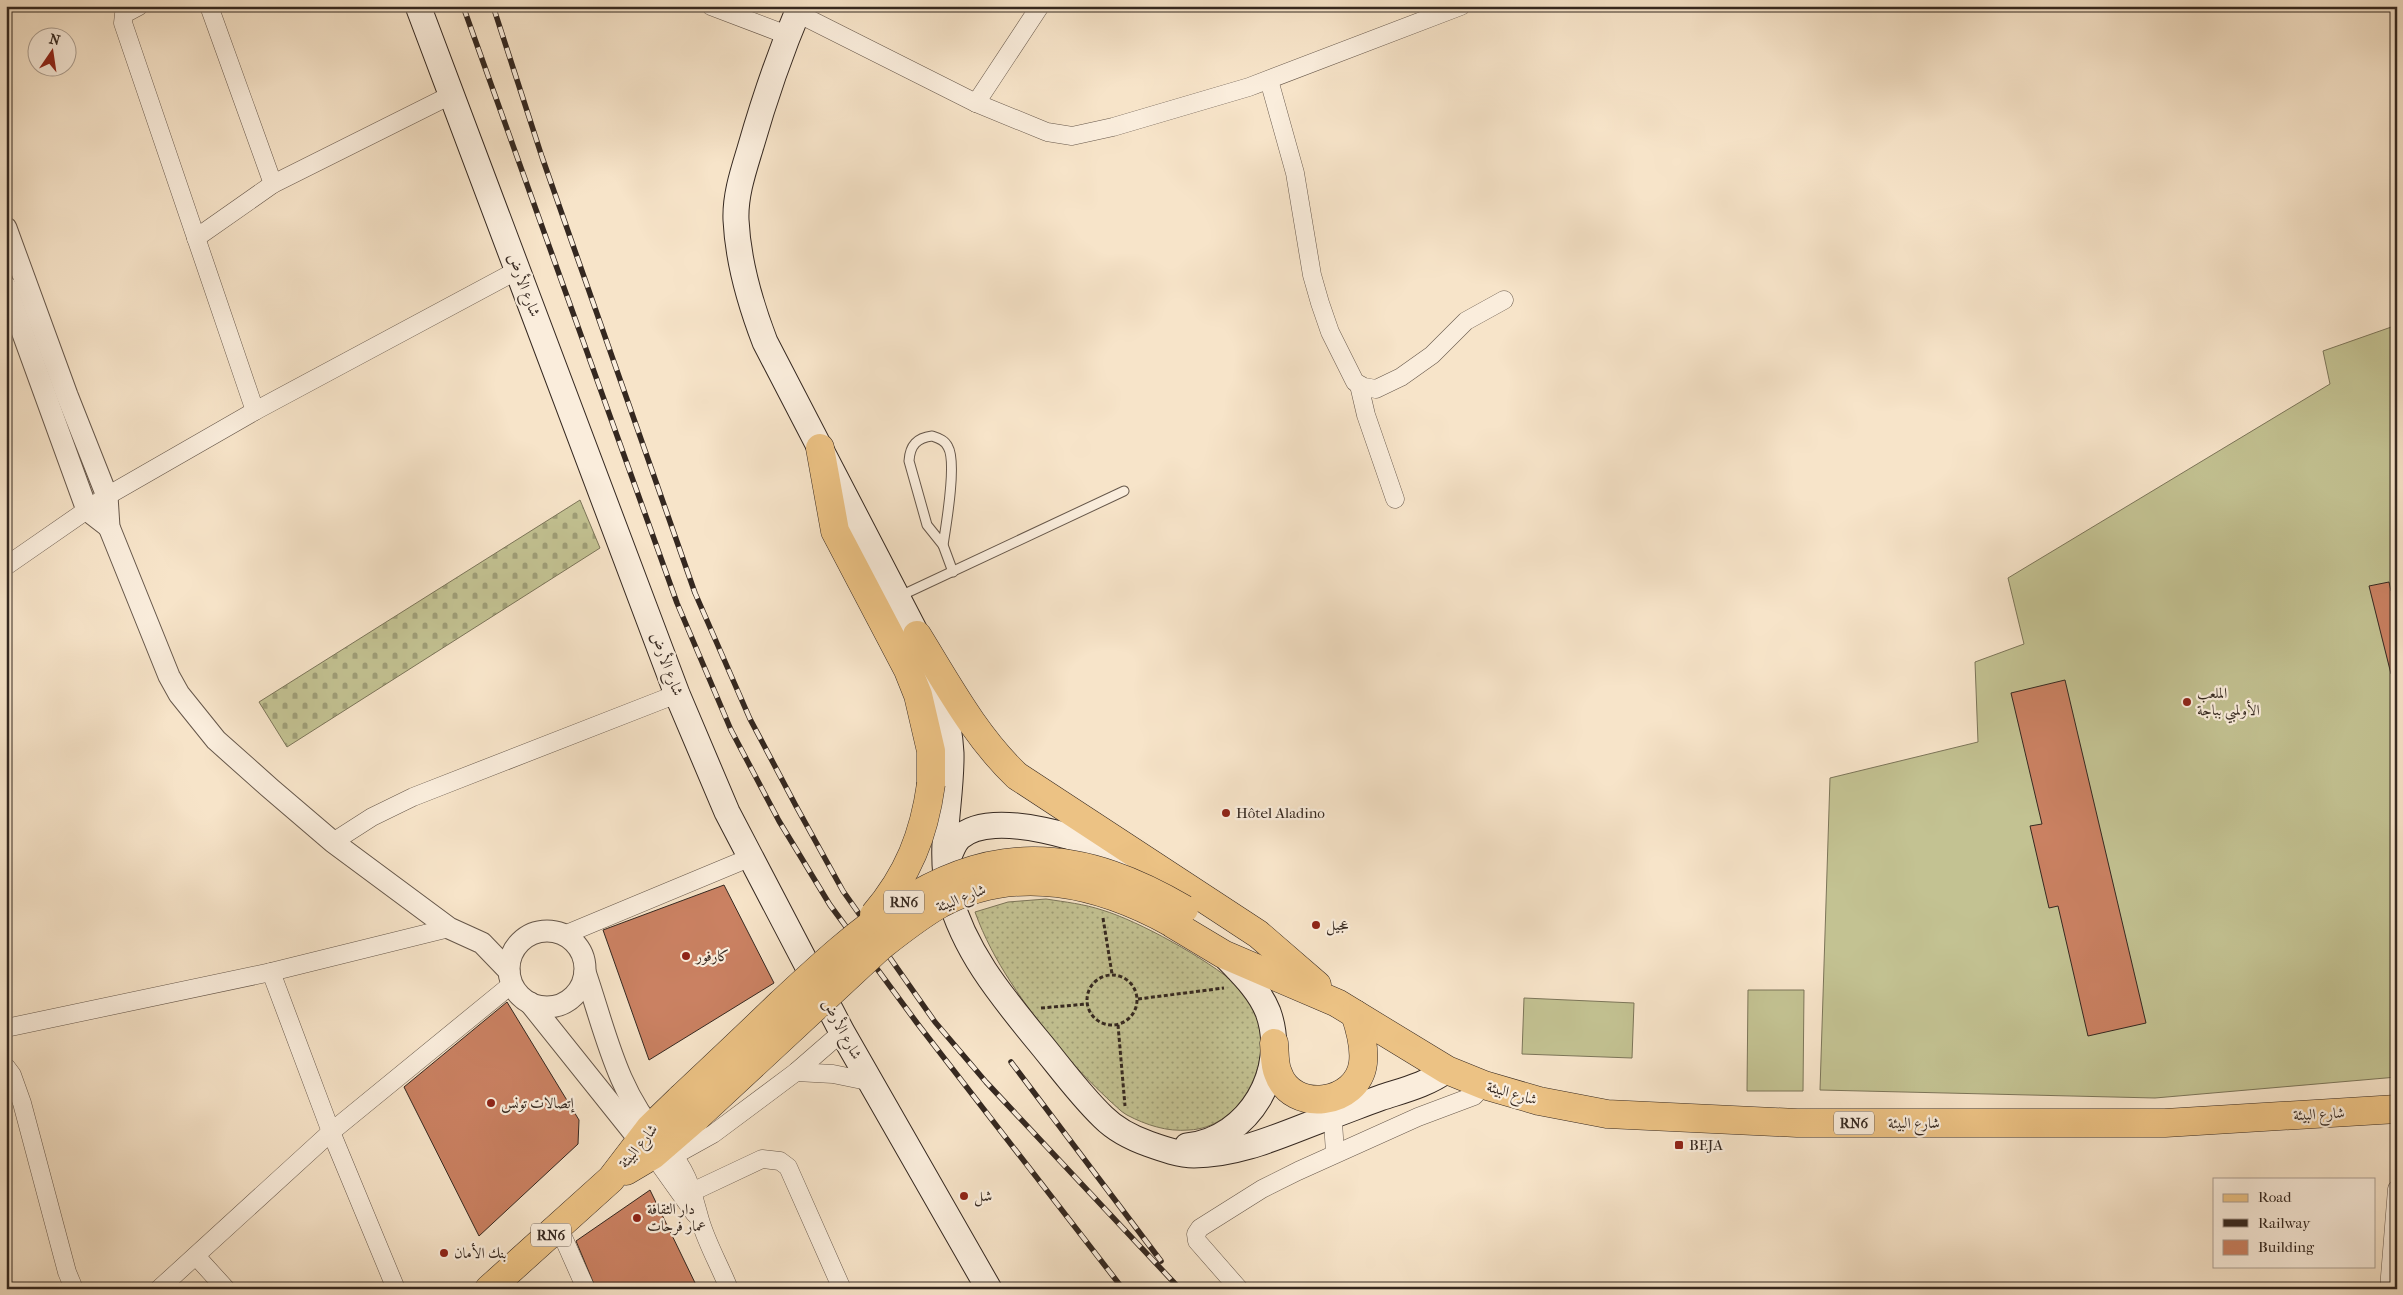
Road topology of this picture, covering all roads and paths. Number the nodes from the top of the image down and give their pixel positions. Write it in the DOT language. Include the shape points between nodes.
graph roads {
  1 [pos="139,6"];
  2 [pos="209,6"];
  3 [pos="418,6"];
  4 [pos="712,6"];
  5 [pos="1040,6"];
  6 [pos="1461,6"];
  7 [pos="795,18"];
  8 [pos="1269,80"];
  9 [pos="453,94"];
  10 [pos="976,103"];
  11 [pos="273,184"];
  12 [pos="6,228"];
  13 [pos="196,238"];
  14 [pos="518,270"];
  15 [pos="6,287"];
  16 [pos="1504,300"];
  17 [pos="1359,385"];
  18 [pos="254,411"];
  19 [pos="820,448"];
  20 [pos="1124,491"];
  21 [pos="107,496"];
  22 [pos="1396,499"];
  23 [pos="88,510"];
  24 [pos="109,527"];
  25 [pos="943,545"];
  26 [pos="6,566"];
  27 [pos="952,572"];
  28 [pos="898,597"];
  29 [pos="918,635"];
  30 [pos="677,694"];
  31 [pos="333,842"];
  32 [pos="749,858"];
  33 [pos="946,863"];
  34 [pos="1178,882"];
  35 [pos="1102,910"];
  36 [pos="1179,916"];
  37 [pos="449,928"];
  38 [pos="564,935"];
  39 [pos="857,935"];
  40 [pos="527,936"];
  41 [pos="482,943"];
  42 [pos="1223,954"];
  43 [pos="270,972"];
  44 [pos="585,972"];
  45 [pos="1112,974"];
  46 [pos="511,978"];
  47 [pos="1229,987"];
  48 [pos="1138,999"];
  49 [pos="1338,1002"];
  50 [pos="530,1003"];
  51 [pos="1087,1004"];
  52 [pos="1040,1008"];
  53 [pos="1118,1025"];
  54 [pos="6,1028"];
  55 [pos="842,1032"];
  56 [pos="1274,1043"];
  57 [pos="6,1067"];
  58 [pos="1446,1070"];
  59 [pos="796,1072"];
  60 [pos="872,1082"];
  61 [pos="1484,1085"];
  62 [pos="690,1107"];
  63 [pos="1332,1107"];
  64 [pos="2397,1109"];
  65 [pos="1126,1115"];
  66 [pos="332,1132"];
  67 [pos="1157,1146"];
  68 [pos="657,1148"];
  69 [pos="1335,1153"];
  70 [pos="2397,1188"];
  71 [pos="694,1191"];
  72 [pos="701,1222"];
  73 [pos="559,1228"];
  74 [pos="196,1256"];
  75 [pos="498,1285"];
  76 [pos="74,1289"];
  77 [pos="159,1289"];
  78 [pos="226,1289"];
  79 [pos="396,1289"];
  80 [pos="586,1289"];
  81 [pos="730,1289"];
  82 [pos="842,1289"];
  83 [pos="989,1289"];
  84 [pos="1239,1289"];
  85 [pos="2389,1289"];
  1 -- 13 [label="street" via="124,14 123,24"];
  2 -- 11 [label="street"];
  3 -- 9 [label="main road, شارع الأرض"];
  4 -- 7 [label="street"];
  5 -- 10 [label="street"];
  6 -- 8 [label="street"];
  7 -- 10 [label="street"];
  7 -- 19 [label="main road" via="762,104 741,180 736,220 750,302 765,342"];
  8 -- 10 [label="street" via="1113,127 1072,136 1047,132"];
  8 -- 17 [label="street" via="1296,173 1312,275 1320,303 1340,353"];
  9 -- 11 [label="street"];
  9 -- 14 [label="main road, شارع الأرض"];
  11 -- 13 [label="street"];
  12 -- 21 [label="street"];
  13 -- 18 [label="street"];
  14 -- 18 [label="street"];
  14 -- 30 [label="main road, شارع الأرض"];
  15 -- 23 [label="street"];
  16 -- 17 [label="street" via="1466,321 1432,355 1401,377 1376,389"];
  17 -- 22 [label="street" via="1366,415"];
  18 -- 21 [label="street"];
  19 -- 28 [label="main road"];
  19 -- 39 [label="main road, bridge" via="835,531 908,670 918,695 931,751 931,784 920,840 893,888"];
  20 -- 27 [label="lane"];
  21 -- 23 [label="street"];
  21 -- 24 [label="street"];
  23 -- 24 [label="street"];
  23 -- 26 [label="street"];
  24 -- 31 [label="street" via="179,694 216,740"];
  25 -- 25 [label="lane" via="951,455 948,446 932,436 914,443 909,461 924,518"];
  25 -- 27 [label="lane"];
  27 -- 28 [label="lane"];
  28 -- 29 [label="main road"];
  29 -- 33 [label="main road" via="948,720 951,754"];
  29 -- 34 [label="main road" via="974,729 995,756 1017,776"];
  30 -- 31 [label="street" via="413,797 372,817"];
  30 -- 32 [label="main road, شارع الأرض"];
  31 -- 37 [label="street"];
  32 -- 38 [label="street"];
  32 -- 55 [label="main road, شارع الأرض"];
  33 -- 34 [label="main road" via="958,838 969,830 1002,825 1046,830 1076,838 1118,853"];
  33 -- 67 [label="main road" via="949,892 960,927 994,987 1102,1116 1128,1135"];
  34 -- 49 [label="main road" via="1258,934"];
  35 -- 45 [label="path"];
  36 -- 39 [label="main road, شارع البيئة / RN6, bridge" via="1151,890 1101,871 1062,862 1033,860 965,872 896,907"];
  36 -- 42 [label="main road, شارع البيئة / RN6"];
  36 -- 49 [label="main road, شارع البيئة / RN6"];
  36 -- 62 [label="main road, شارع البيئة / RN6, bridge" via="1142,907 1091,888 1036,882 1001,884 970,891 926,913 881,946"];
  37 -- 41 [label="street"];
  37 -- 43 [label="street"];
  38 -- 40 [label="street" via="546,931"];
  38 -- 44 [label="street" via="576,944 584,957"];
  39 -- 62 [label="main road, شارع البيئة / RN6, bridge" via="818,968"];
  40 -- 41 [label="street"];
  40 -- 46 [label="street" via="513,951"];
  41 -- 46 [label="street"];
  42 -- 49 [label="main road, شارع البيئة / RN6"];
  42 -- 56 [label="main road" via="1260,997 1268,1011"];
  43 -- 54 [label="street"];
  43 -- 66 [label="street"];
  44 -- 50 [label="street" via="581,986 572,998 559,1005 544,1007"];
  44 -- 68 [label="street" via="621,1081"];
  45 -- 48 [label="path" via="1133,984"];
  45 -- 51 [label="path" via="1096,981 1087,996"];
  46 -- 50 [label="street" via="523,998"];
  46 -- 66 [label="street"];
  47 -- 48 [label="path"];
  48 -- 53 [label="path" via="1132,1016"];
  49 -- 58 [label="main road, شارع البيئة / RN6"];
  49 -- 63 [label="main road" via="1364,1052 1358,1078"];
  50 -- 68 [label="street"];
  51 -- 52 [label="path"];
  51 -- 53 [label="path" via="1095,1018"];
  53 -- 65 [label="path"];
  55 -- 59 [label="street"];
  55 -- 60 [label="main road, شارع الأرض"];
  56 -- 63 [label="main road" via="1278,1074 1286,1086 1297,1095"];
  56 -- 67 [label="main road" via="1265,1090 1234,1127 1190,1145"];
  57 -- 76 [label="street" via="22,1103"];
  58 -- 61 [label="main road, شارع البيئة / RN6"];
  58 -- 63 [label="main road" via="1417,1087"];
  59 -- 60 [label="street" via="832,1074"];
  59 -- 68 [label="street" via="713,1134"];
  60 -- 83 [label="main road, شارع الأرض"];
  61 -- 64 [label="main road, شارع البيئة / RN6" via="1539,1101 1607,1114 1797,1123 2165,1123"];
  61 -- 69 [label="street" via="1474,1096"];
  62 -- 68 [label="main road, شارع البيئة / RN6"];
  63 -- 67 [label="main road" via="1228,1153 1191,1155"];
  63 -- 69 [label="street"];
  66 -- 74 [label="street"];
  66 -- 79 [label="street"];
  68 -- 71 [label="street" via="681,1164"];
  68 -- 72 [label="street"];
  68 -- 73 [label="main road, شارع البيئة / RN6" via="611,1179"];
  69 -- 84 [label="street" via="1262,1189 1198,1231 1197,1241"];
  70 -- 85 [label="street"];
  71 -- 72 [label="street"];
  71 -- 82 [label="street" via="762,1159 780,1161 788,1167"];
  72 -- 81 [label="street"];
  73 -- 75 [label="main road, RN6"];
  73 -- 80 [label="street"];
  74 -- 77 [label="street"];
  74 -- 78 [label="street"];
}
